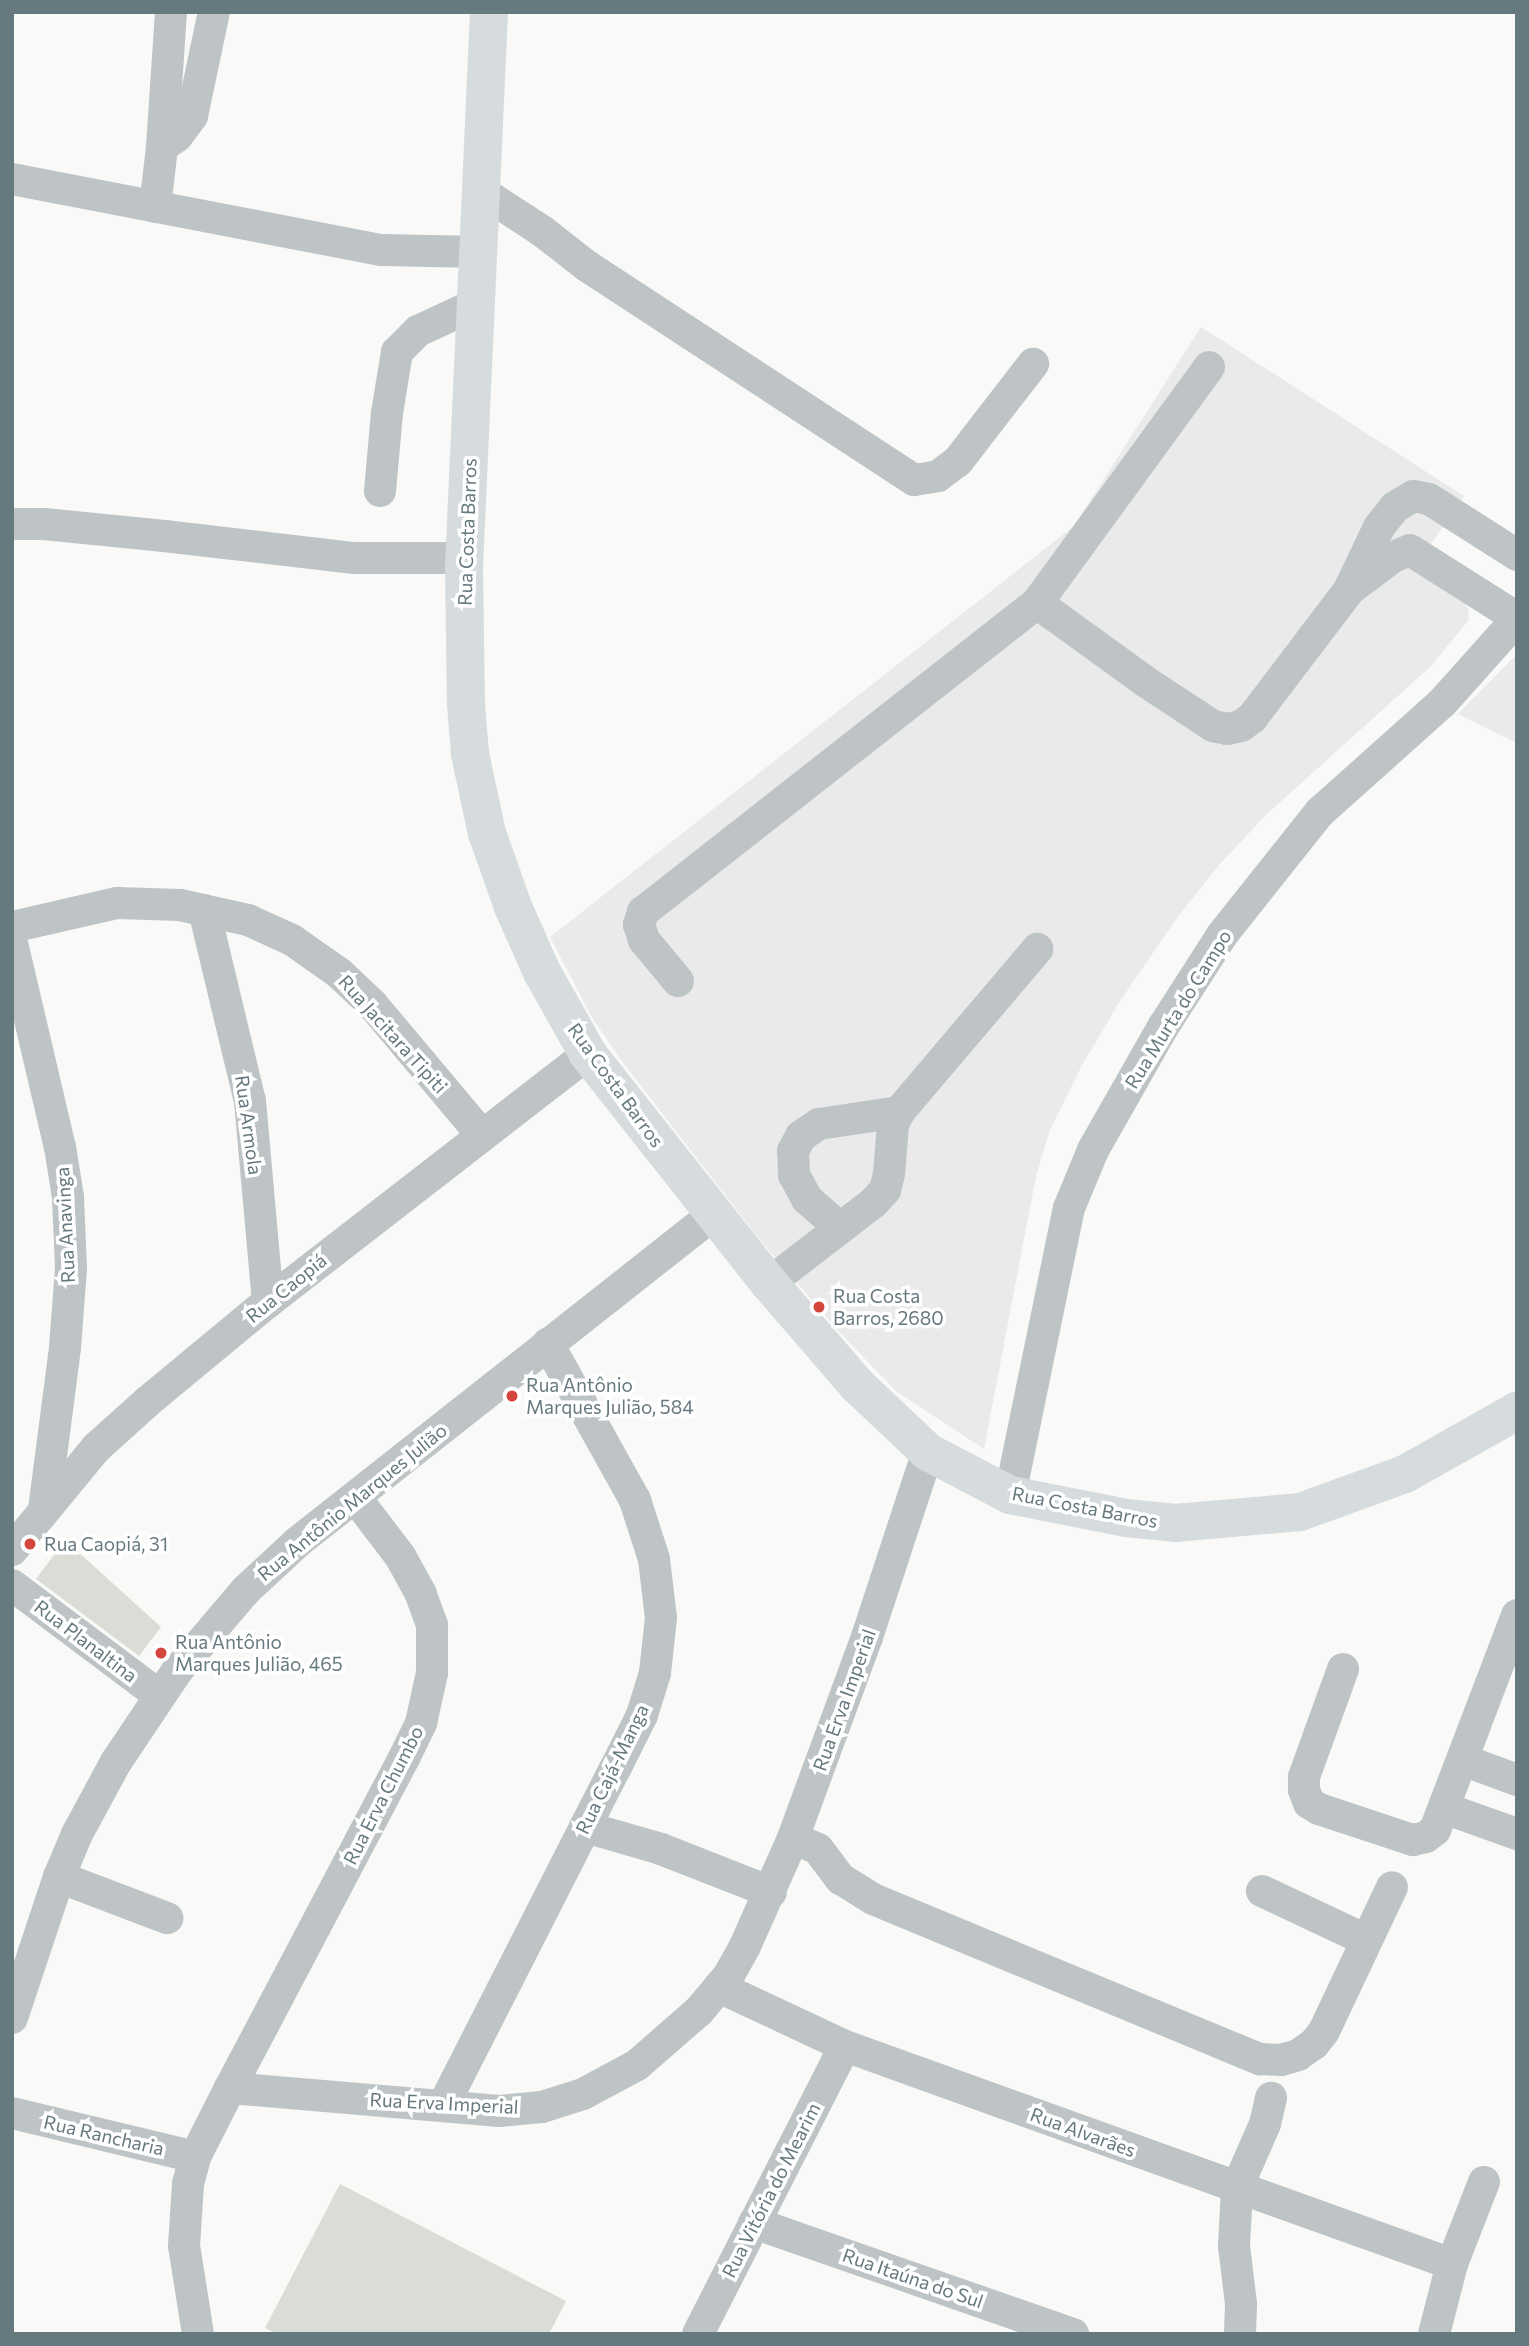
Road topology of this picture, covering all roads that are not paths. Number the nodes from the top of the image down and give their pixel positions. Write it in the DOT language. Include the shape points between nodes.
graph roads {
  1 [pos="171,12"];
  2 [pos="214,12"];
  3 [pos="489,12"];
  4 [pos="162,147"];
  5 [pos="12,178"];
  6 [pos="482,192"];
  7 [pos="155,207"];
  8 [pos="479,252"];
  9 [pos="476,304"];
  10 [pos="1033,364"];
  11 [pos="1209,367"];
  12 [pos="380,491"];
  13 [pos="12,524"];
  14 [pos="1517,555"];
  15 [pos="465,558"];
  16 [pos="1349,590"];
  17 [pos="1037,603"];
  18 [pos="1517,619"];
  19 [pos="204,910"];
  20 [pos="12,927"];
  21 [pos="12,943"];
  22 [pos="1037,949"];
  23 [pos="678,981"];
  24 [pos="587,1054"];
  25 [pos="899,1112"];
  26 [pos="481,1134"];
  27 [pos="714,1214"];
  28 [pos="840,1228"];
  29 [pos="769,1283"];
  30 [pos="268,1302"];
  31 [pos="548,1344"];
  32 [pos="1517,1411"];
  33 [pos="928,1452"];
  34 [pos="1010,1495"];
  35 [pos="355,1497"];
  36 [pos="44,1510"];
  37 [pos="12,1550"];
  38 [pos="12,1586"];
  39 [pos="1517,1615"];
  40 [pos="1343,1669"];
  41 [pos="160,1696"];
  42 [pos="1463,1760"];
  43 [pos="1517,1780"];
  44 [pos="1444,1808"];
  45 [pos="585,1826"];
  46 [pos="1517,1835"];
  47 [pos="793,1838"];
  48 [pos="59,1877"];
  49 [pos="1392,1887"];
  50 [pos="1262,1891"];
  51 [pos="771,1892"];
  52 [pos="167,1919"];
  53 [pos="1366,1940"];
  54 [pos="22,1958"];
  55 [pos="719,1987"];
  56 [pos="12,2018"];
  57 [pos="845,2046"];
  58 [pos="230,2088"];
  59 [pos="1271,2098"];
  60 [pos="443,2106"];
  61 [pos="12,2113"];
  62 [pos="195,2157"];
  63 [pos="1484,2182"];
  64 [pos="1237,2189"];
  65 [pos="754,2223"];
  66 [pos="1452,2264"];
  67 [pos="198,2334"];
  68 [pos="698,2334"];
  69 [pos="1073,2334"];
  70 [pos="1240,2334"];
  71 [pos="1434,2334"];
  1 -- 4 [label="street"];
  2 -- 4 [label="street" via="192,116"];
  3 -- 6 [label="main road, Rua Costa Barros"];
  4 -- 7 [label="street"];
  5 -- 7 [label="street"];
  6 -- 8 [label="main road, Rua Costa Barros"];
  6 -- 10 [label="street" via="914,480 938,476 958,461"];
  7 -- 8 [label="street" via="381,250"];
  8 -- 9 [label="main road, Rua Costa Barros"];
  9 -- 12 [label="street" via="418,331 397,352"];
  9 -- 15 [label="main road, Rua Costa Barros"];
  11 -- 17 [label="street"];
  13 -- 15 [label="street" via="355,558"];
  14 -- 16 [label="street" via="1429,499 1413,496 1395,507 1380,527"];
  15 -- 24 [label="main road, Rua Costa Barros" via="470,754 487,833 542,972"];
  16 -- 17 [label="street" via="1252,718 1227,729 1213,726 1146,682"];
  16 -- 18 [label="street" via="1393,556 1410,550"];
  17 -- 23 [label="street" via="643,912 639,925 644,940"];
  18 -- 34 [label="street, Rua Murta do Campo" via="1442,703 1320,812 1222,935 1163,1027 1093,1150 1069,1208"];
  19 -- 20 [label="street, Rua Jacitara Tipiti" via="117,903"];
  19 -- 26 [label="street, Rua Jacitara Tipiti" via="248,920 292,940 339,972 372,1004"];
  19 -- 30 [label="street, Rua Armola" via="250,1101"];
  21 -- 36 [label="street, Rua Anavinga" via="68,1197 71,1268 65,1348"];
  22 -- 25 [label="street"];
  24 -- 26 [label="street, Rua Caopiá"];
  24 -- 27 [label="main road, Rua Costa Barros"];
  25 -- 28 [label="street" via="893,1124 885,1190"];
  25 -- 28 [label="street" via="819,1124 801,1136 793,1152 794,1175 807,1199"];
  26 -- 30 [label="street, Rua Caopiá"];
  27 -- 29 [label="main road, Rua Costa Barros"];
  27 -- 31 [label="street, Rua Antônio Marques Julião"];
  28 -- 29 [label="street"];
  29 -- 33 [label="main road, Rua Costa Barros" via="857,1385"];
  30 -- 36 [label="street, Rua Caopiá" via="96,1448"];
  31 -- 35 [label="street, Rua Antônio Marques Julião"];
  31 -- 45 [label="street, Rua Cajá-Manga" via="635,1500 654,1559 661,1618 655,1673 642,1715"];
  32 -- 34 [label="main road, Rua Costa Barros" via="1405,1474 1300,1512 1175,1523"];
  33 -- 34 [label="main road, Rua Costa Barros"];
  33 -- 47 [label="street, Rua Erva Imperial"];
  35 -- 41 [label="street, Rua Antônio Marques Julião" via="246,1590"];
  35 -- 58 [label="street, Rua Erva Chumbo" via="400,1556 421,1594 432,1625 432,1673 421,1723 289,1962"];
  36 -- 37 [label="street, Rua Caopiá"];
  38 -- 41 [label="street, Rua Planaltina"];
  39 -- 42 [label="street"];
  40 -- 44 [label="street" via="1304,1777 1309,1802 1319,1810 1413,1840 1435,1830"];
  41 -- 48 [label="street, Rua Antônio Marques Julião" via="116,1762"];
  42 -- 43 [label="street"];
  42 -- 44 [label="street"];
  44 -- 46 [label="street"];
  45 -- 51 [label="street" via="661,1849"];
  45 -- 60 [label="street, Rua Cajá-Manga"];
  47 -- 51 [label="street, Rua Erva Imperial"];
  47 -- 53 [label="street" via="818,1849 841,1880 873,1899 1261,2059 1281,2060 1314,2044"];
  48 -- 52 [label="street"];
  48 -- 54 [label="street, Rua Antônio Marques Julião"];
  49 -- 53 [label="street"];
  50 -- 53 [label="street"];
  51 -- 55 [label="street, Rua Erva Imperial"];
  54 -- 56 [label="street, Rua Antônio Marques Julião"];
  55 -- 57 [label="street, Rua Alvarães"];
  55 -- 60 [label="street, Rua Erva Imperial" via="699,2011 637,2065 583,2094 542,2107 499,2111"];
  57 -- 64 [label="street, Rua Alvarães"];
  57 -- 65 [label="street, Rua Vitória do Mearim"];
  58 -- 60 [label="street, Rua Erva Imperial"];
  58 -- 62 [label="street"];
  59 -- 64 [label="street"];
  61 -- 62 [label="street, Rua Rancharia"];
  62 -- 67 [label="street" via="188,2184 184,2246"];
  63 -- 66 [label="street"];
  64 -- 66 [label="street, Rua Alvarães"];
  64 -- 70 [label="street" via="1234,2246"];
  65 -- 68 [label="street, Rua Vitória do Mearim"];
  65 -- 69 [label="street, Rua Itaúna do Sul"];
  66 -- 71 [label="street"];
}
